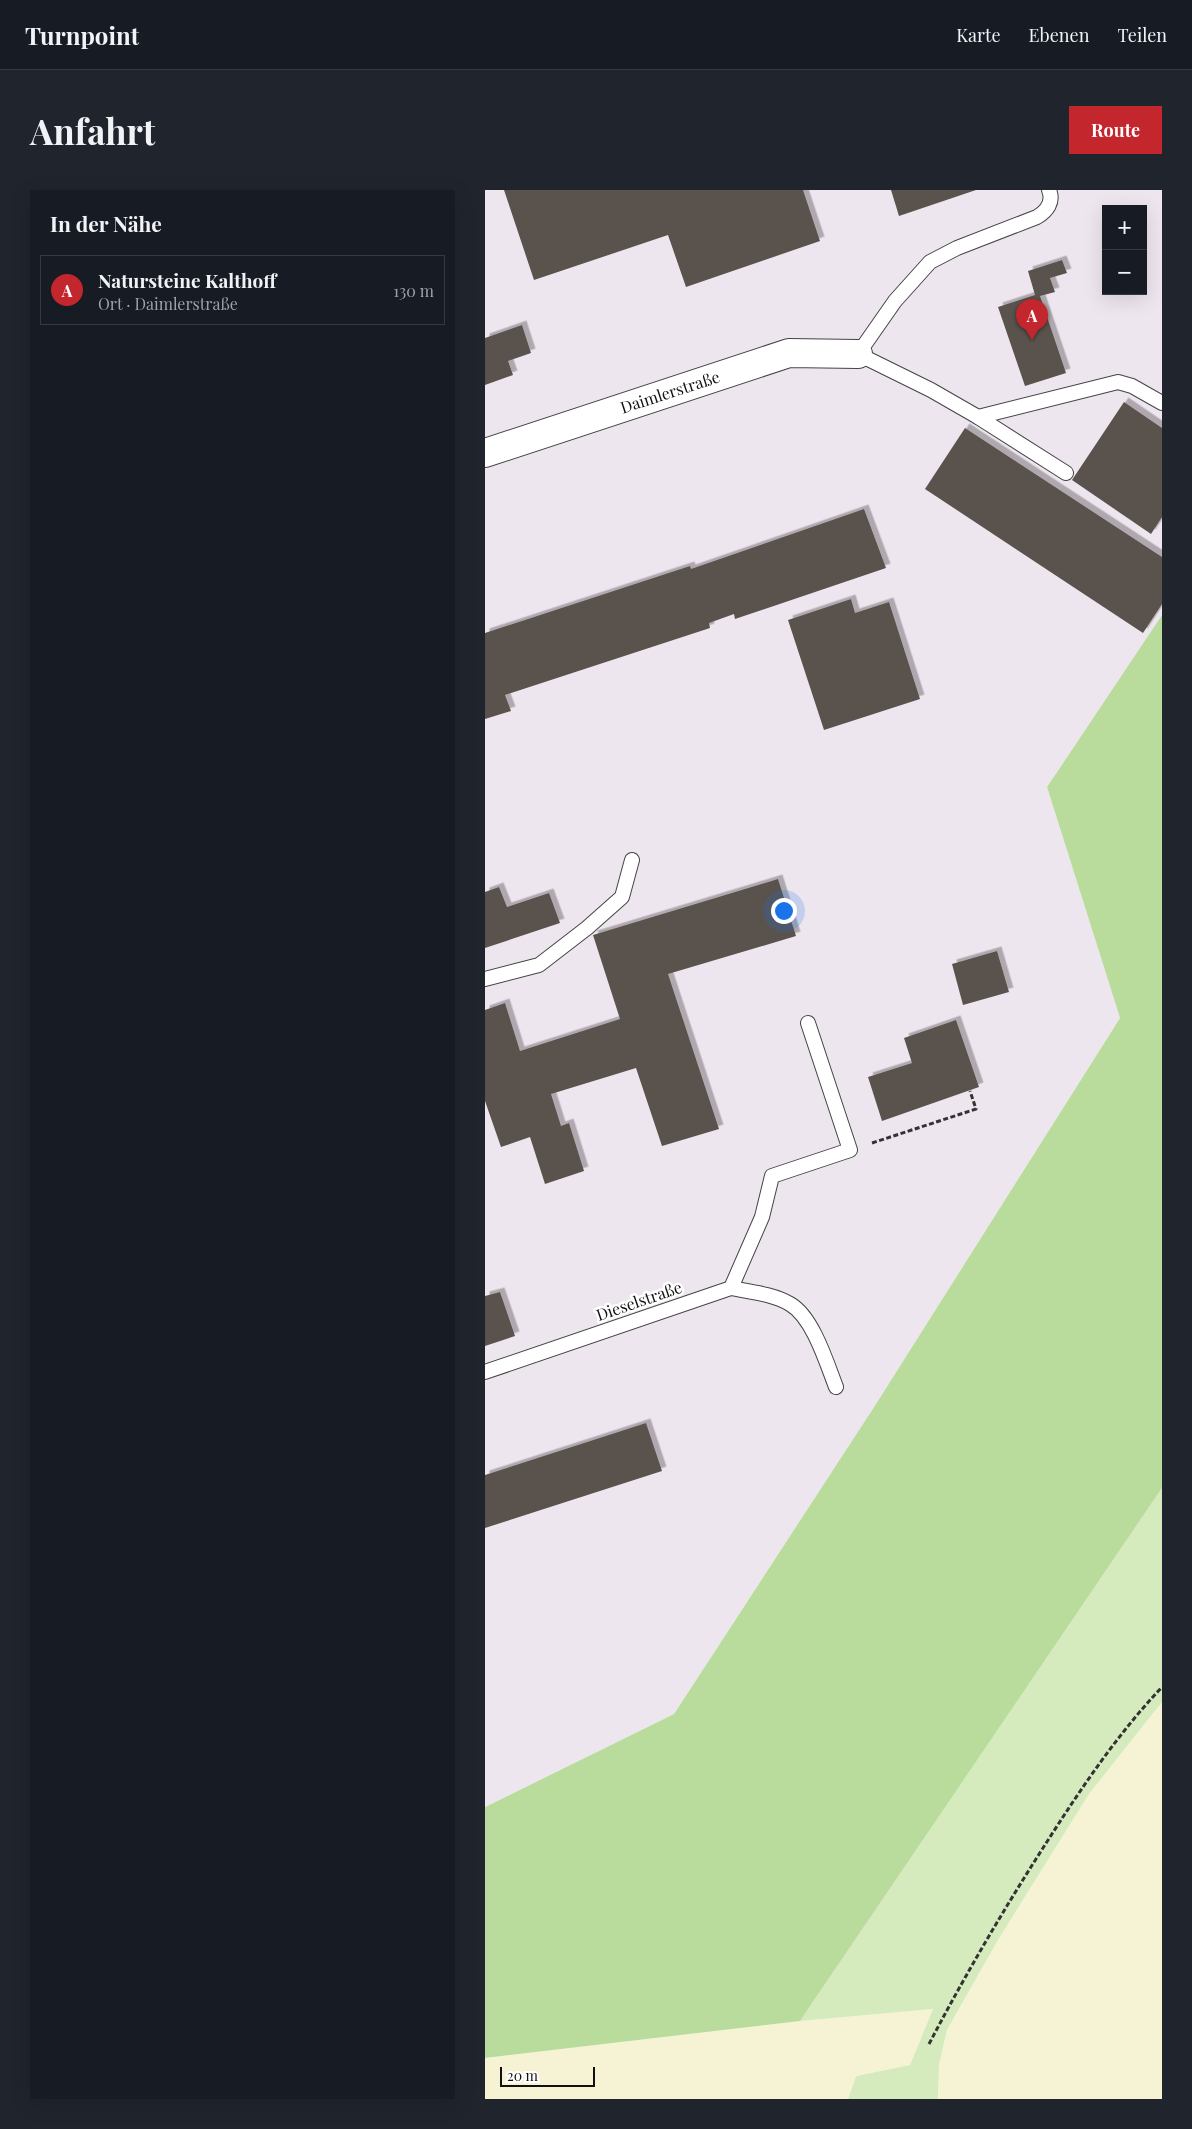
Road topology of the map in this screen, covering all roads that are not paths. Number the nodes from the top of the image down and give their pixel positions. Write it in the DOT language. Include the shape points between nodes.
graph roads {
  1 [pos="1049,190"];
  2 [pos="858,354"];
  3 [pos="1162,403"];
  4 [pos="978,417"];
  5 [pos="485,453"];
  6 [pos="1066,473"];
  7 [pos="631,860"];
  8 [pos="485,979"];
  9 [pos="808,1023"];
  10 [pos="731,1288"];
  11 [pos="485,1372"];
  12 [pos="836,1387"];
  1 -- 2 [label="lane" via="1050,203 1037,217 930,262 895,301"];
  2 -- 4 [label="lane"];
  2 -- 5 [label="street, Daimlerstraße" via="789,353"];
  3 -- 4 [label="lane" via="1132,386 1117,382"];
  4 -- 6 [label="lane"];
  7 -- 8 [label="lane" via="622,897 587,928 539,964"];
  9 -- 10 [label="lane" via="850,1150 772,1176 762,1218"];
  10 -- 11 [label="lane, Dieselstraße"];
  10 -- 12 [label="lane" via="761,1293 791,1304 812,1327"];
}
